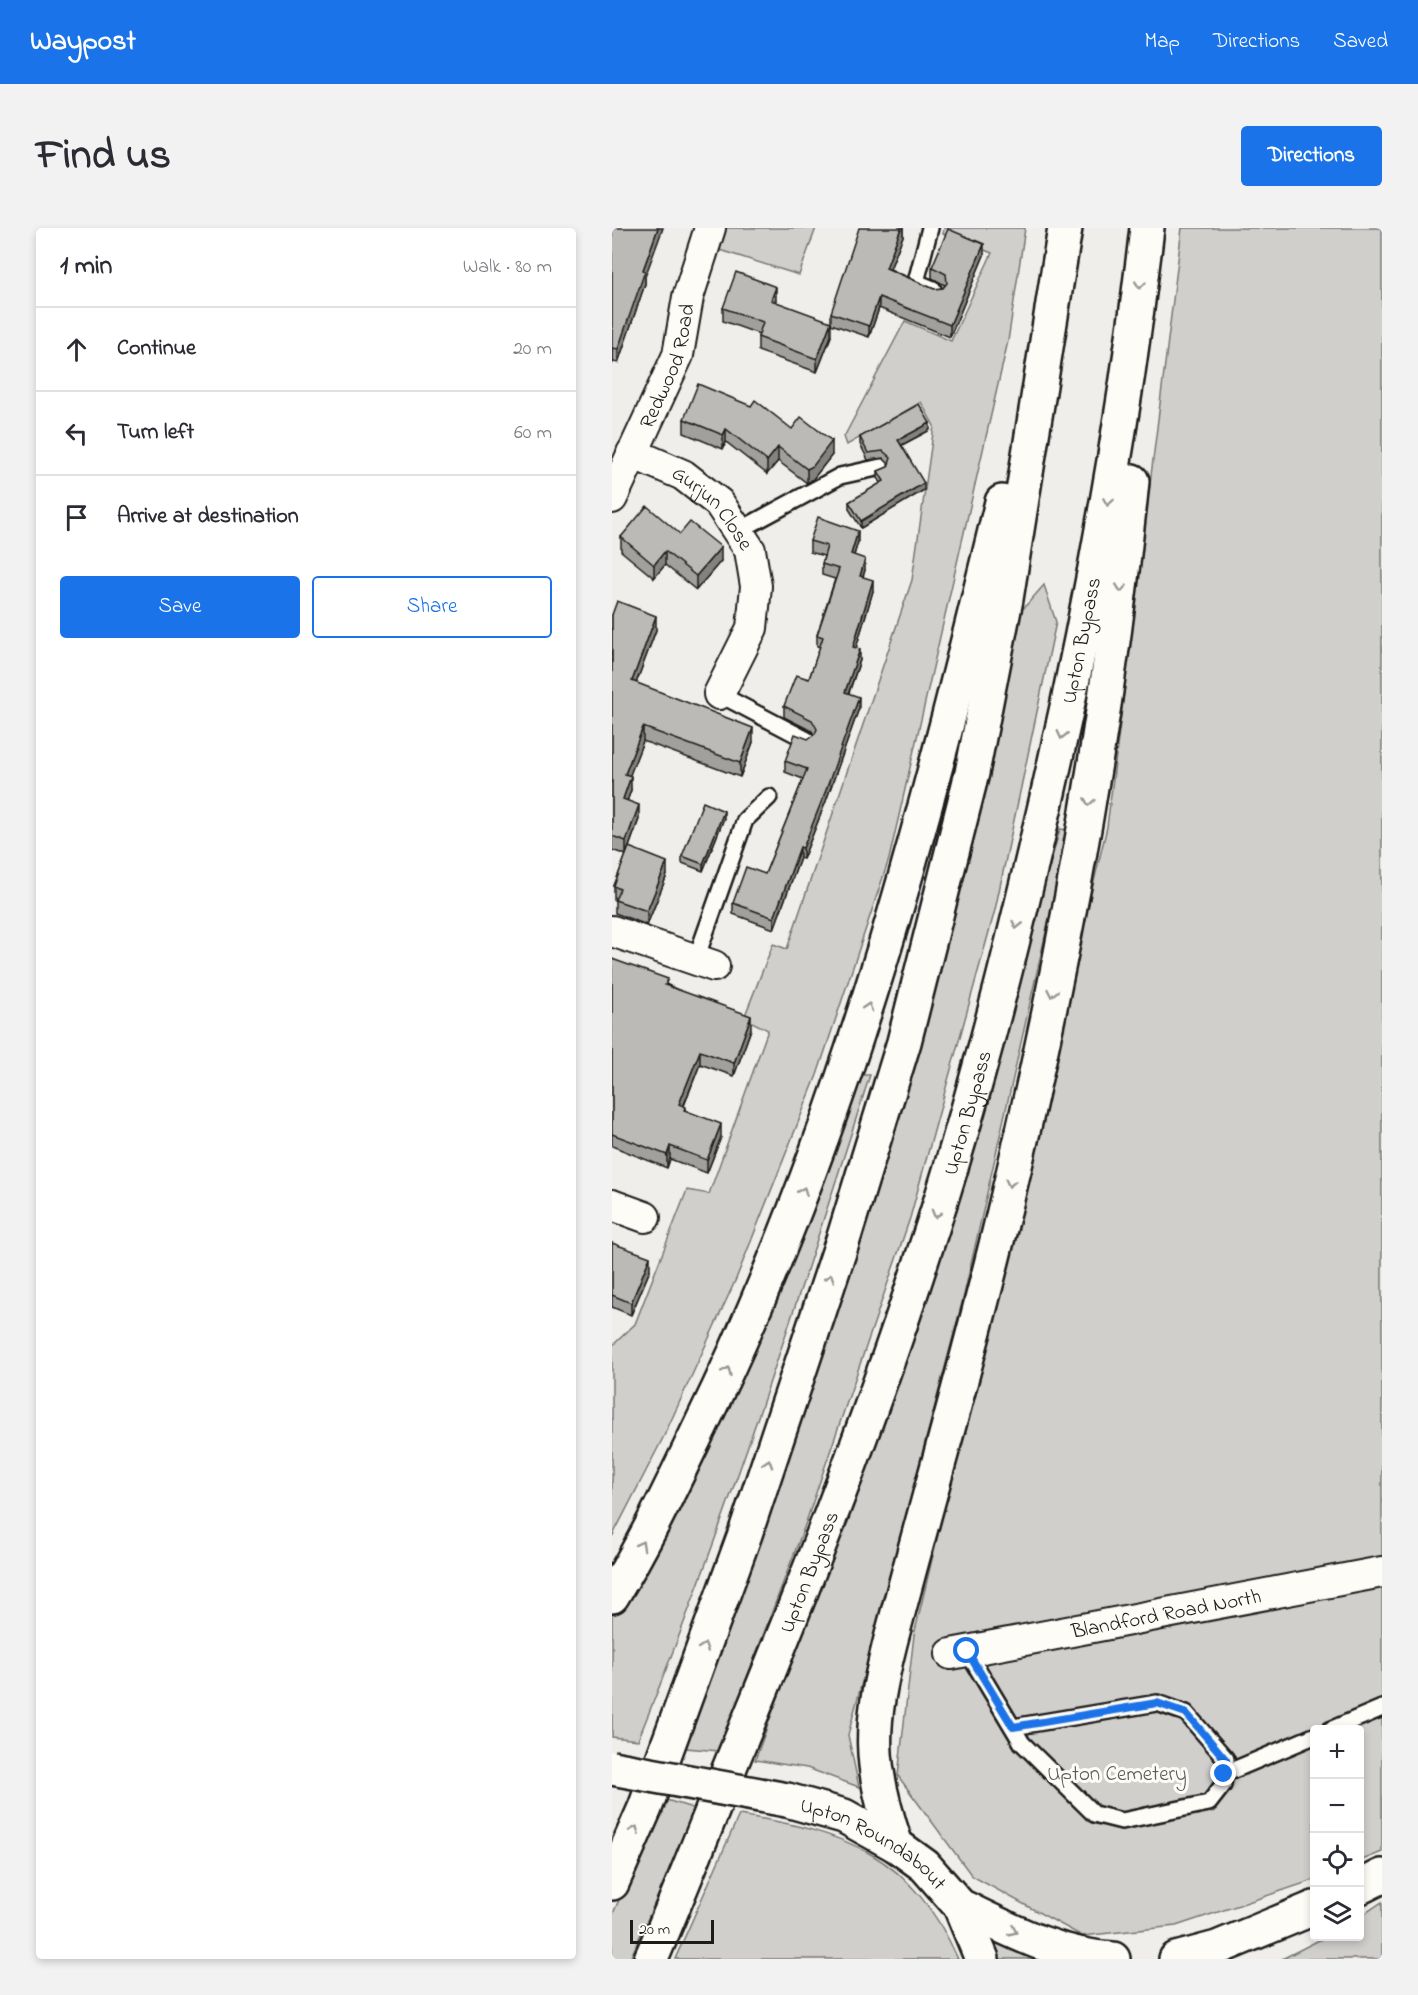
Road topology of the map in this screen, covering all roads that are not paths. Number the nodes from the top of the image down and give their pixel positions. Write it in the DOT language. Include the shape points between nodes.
graph roads {
  1 [pos="710,228"];
  2 [pos="930,228"];
  3 [pos="1147,228"];
  4 [pos="1064,237"];
  5 [pos="938,291"];
  6 [pos="1134,341"];
  7 [pos="632,453"];
  8 [pos="881,467"];
  9 [pos="612,498"];
  10 [pos="738,531"];
  11 [pos="719,694"];
  12 [pos="807,740"];
  13 [pos="769,797"];
  14 [pos="612,931"];
  15 [pos="705,963"];
  16 [pos="612,1204"];
  17 [pos="645,1217"];
  18 [pos="1382,1572"];
  19 [pos="612,1596"];
  20 [pos="959,1652"];
  21 [pos="1382,1708"];
  22 [pos="1342,1725"];
  23 [pos="1013,1727"];
  24 [pos="1310,1738"];
  25 [pos="612,1768"];
  26 [pos="1224,1774"];
  27 [pos="896,1845"];
  28 [pos="1382,1876"];
  29 [pos="612,1883"];
  30 [pos="1364,1885"];
  31 [pos="960,1906"];
  32 [pos="1310,1910"];
  33 [pos="651,1959"];
  34 [pos="982,1959"];
  35 [pos="1113,1959"];
  36 [pos="1176,1959"];
  1 -- 7 [label="street, Redwood Road" via="688,297 678,354"];
  2 -- 5 [label="lane" via="916,282"];
  3 -- 6 [label="highway, Upton Bypass, one-way"];
  19 -- 4 [label="highway, one-way" via="728,1371 813,1167 857,1041 942,749"];
  29 -- 4 [label="highway, one-way" via="648,1797 745,1534 904,1042 972,773 1006,599"];
  6 -- 27 [label="highway, one-way" via="1133,467 1119,614 1071,901 1003,1216 874,1712 875,1766"];
  6 -- 33 [label="highway, Upton Bypass, one-way" via="1101,543 1054,771 1015,933 944,1187 845,1479"];
  7 -- 9 [label="street, Redwood Road"];
  7 -- 10 [label="street, Gurjun Close" via="683,475 719,503"];
  8 -- 10 [label="lane" via="840,476"];
  10 -- 11 [label="street, Gurjun Close" via="750,549 756,586 752,628"];
  11 -- 12 [label="lane"];
  13 -- 15 [label="lane" via="745,820"];
  14 -- 15 [label="street"];
  16 -- 17 [label="street"];
  18 -- 20 [label="street, Blandford Road North"];
  20 -- 23 [label="lane"];
  21 -- 22 [label="lane"];
  23 -- 26 [label="lane" via="1157,1703 1186,1713 1226,1760"];
  23 -- 26 [label="lane" via="1022,1743 1094,1815 1122,1821 1209,1803 1223,1785"];
  24 -- 26 [label="lane"];
  25 -- 27 [label="highway, Upton Roundabout, bridge" via="787,1800 844,1816"];
  27 -- 31 [label="highway, Upton Roundabout" via="925,1866"];
  28 -- 30 [label="highway"];
  31 -- 34 [label="highway, Upton Roundabout"];
  31 -- 35 [label="highway, one-way" via="1056,1949 1088,1958"];
  32 -- 36 [label="highway" via="1217,1948"];
}
